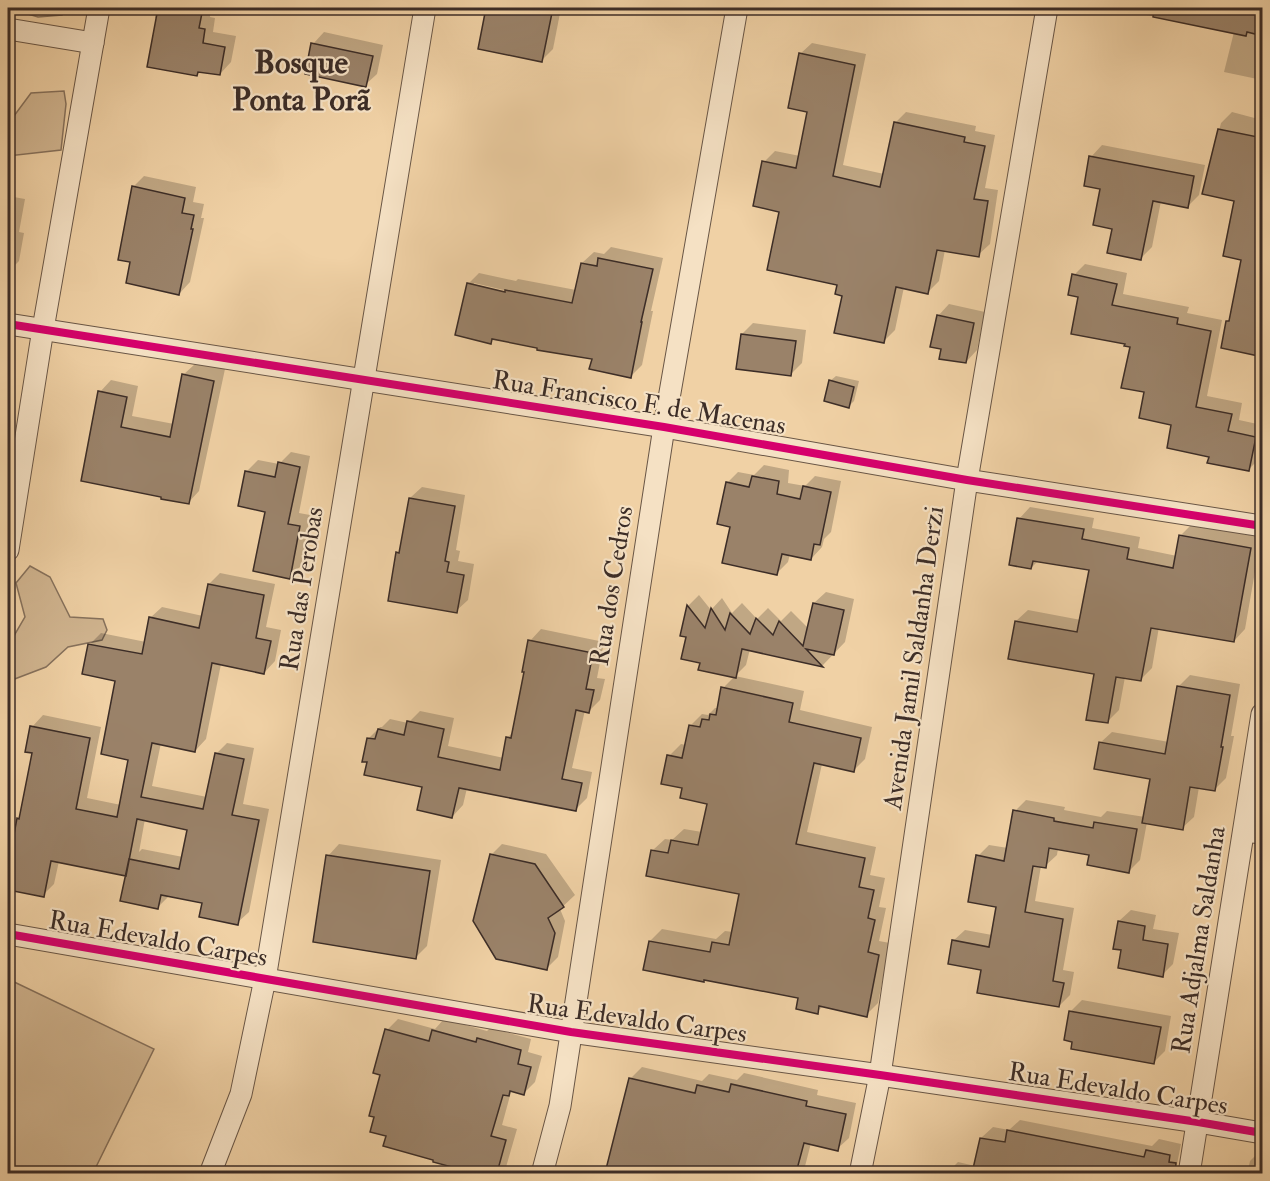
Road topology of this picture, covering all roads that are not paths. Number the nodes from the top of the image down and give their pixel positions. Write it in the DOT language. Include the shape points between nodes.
graph roads {
  1 [pos="99,8"];
  2 [pos="425,8"];
  3 [pos="738,8"];
  4 [pos="1047,8"];
  5 [pos="8,30"];
  6 [pos="93,43"];
  7 [pos="8,324"];
  8 [pos="43,329"];
  9 [pos="364,380"];
  10 [pos="663,427"];
  11 [pos="967,480"];
  12 [pos="1263,526"];
  13 [pos="8,550"];
  14 [pos="1263,714"];
  15 [pos="1253,832"];
  16 [pos="8,934"];
  17 [pos="265,979"];
  18 [pos="571,1032"];
  19 [pos="880,1075"];
  20 [pos="1198,1122"];
  21 [pos="1263,1133"];
  22 [pos="210,1173"];
  23 [pos="542,1173"];
  24 [pos="860,1173"];
  25 [pos="1189,1173"];
  1 -- 6 [label="street"];
  2 -- 9 [label="street, Rua das Perobas"];
  3 -- 10 [label="street, Rua dos Cedros"];
  4 -- 11 [label="street, Avenida Jamil Saldanha Derzi"];
  5 -- 6 [label="street"];
  6 -- 8 [label="street"];
  7 -- 8 [label="street, Rua Francisco F. de Macenas"];
  8 -- 9 [label="street, Rua Francisco F. de Macenas"];
  8 -- 13 [label="street"];
  9 -- 10 [label="street, Rua Francisco F. de Macenas"];
  9 -- 17 [label="street, Rua das Perobas"];
  10 -- 11 [label="street, Rua Francisco F. de Macenas"];
  10 -- 18 [label="street, Rua dos Cedros"];
  11 -- 12 [label="street, Rua Francisco F. de Macenas"];
  11 -- 19 [label="street, Avenida Jamil Saldanha Derzi"];
  14 -- 15 [label="street, Rua Adjalma Saldanha"];
  15 -- 20 [label="street, Rua Adjalma Saldanha"];
  16 -- 17 [label="street, Rua Edevaldo Carpes"];
  17 -- 18 [label="street, Rua Edevaldo Carpes"];
  17 -- 22 [label="street, Rua das Perobas" via="241,1094"];
  18 -- 19 [label="street, Rua Edevaldo Carpes"];
  18 -- 23 [label="street, Rua dos Cedros" via="560,1106"];
  19 -- 20 [label="street, Rua Edevaldo Carpes"];
  19 -- 24 [label="street, Avenida Jamil Saldanha Derzi"];
  20 -- 21 [label="street, Rua Edevaldo Carpes"];
  20 -- 25 [label="street, Rua Adjalma Saldanha"];
}
